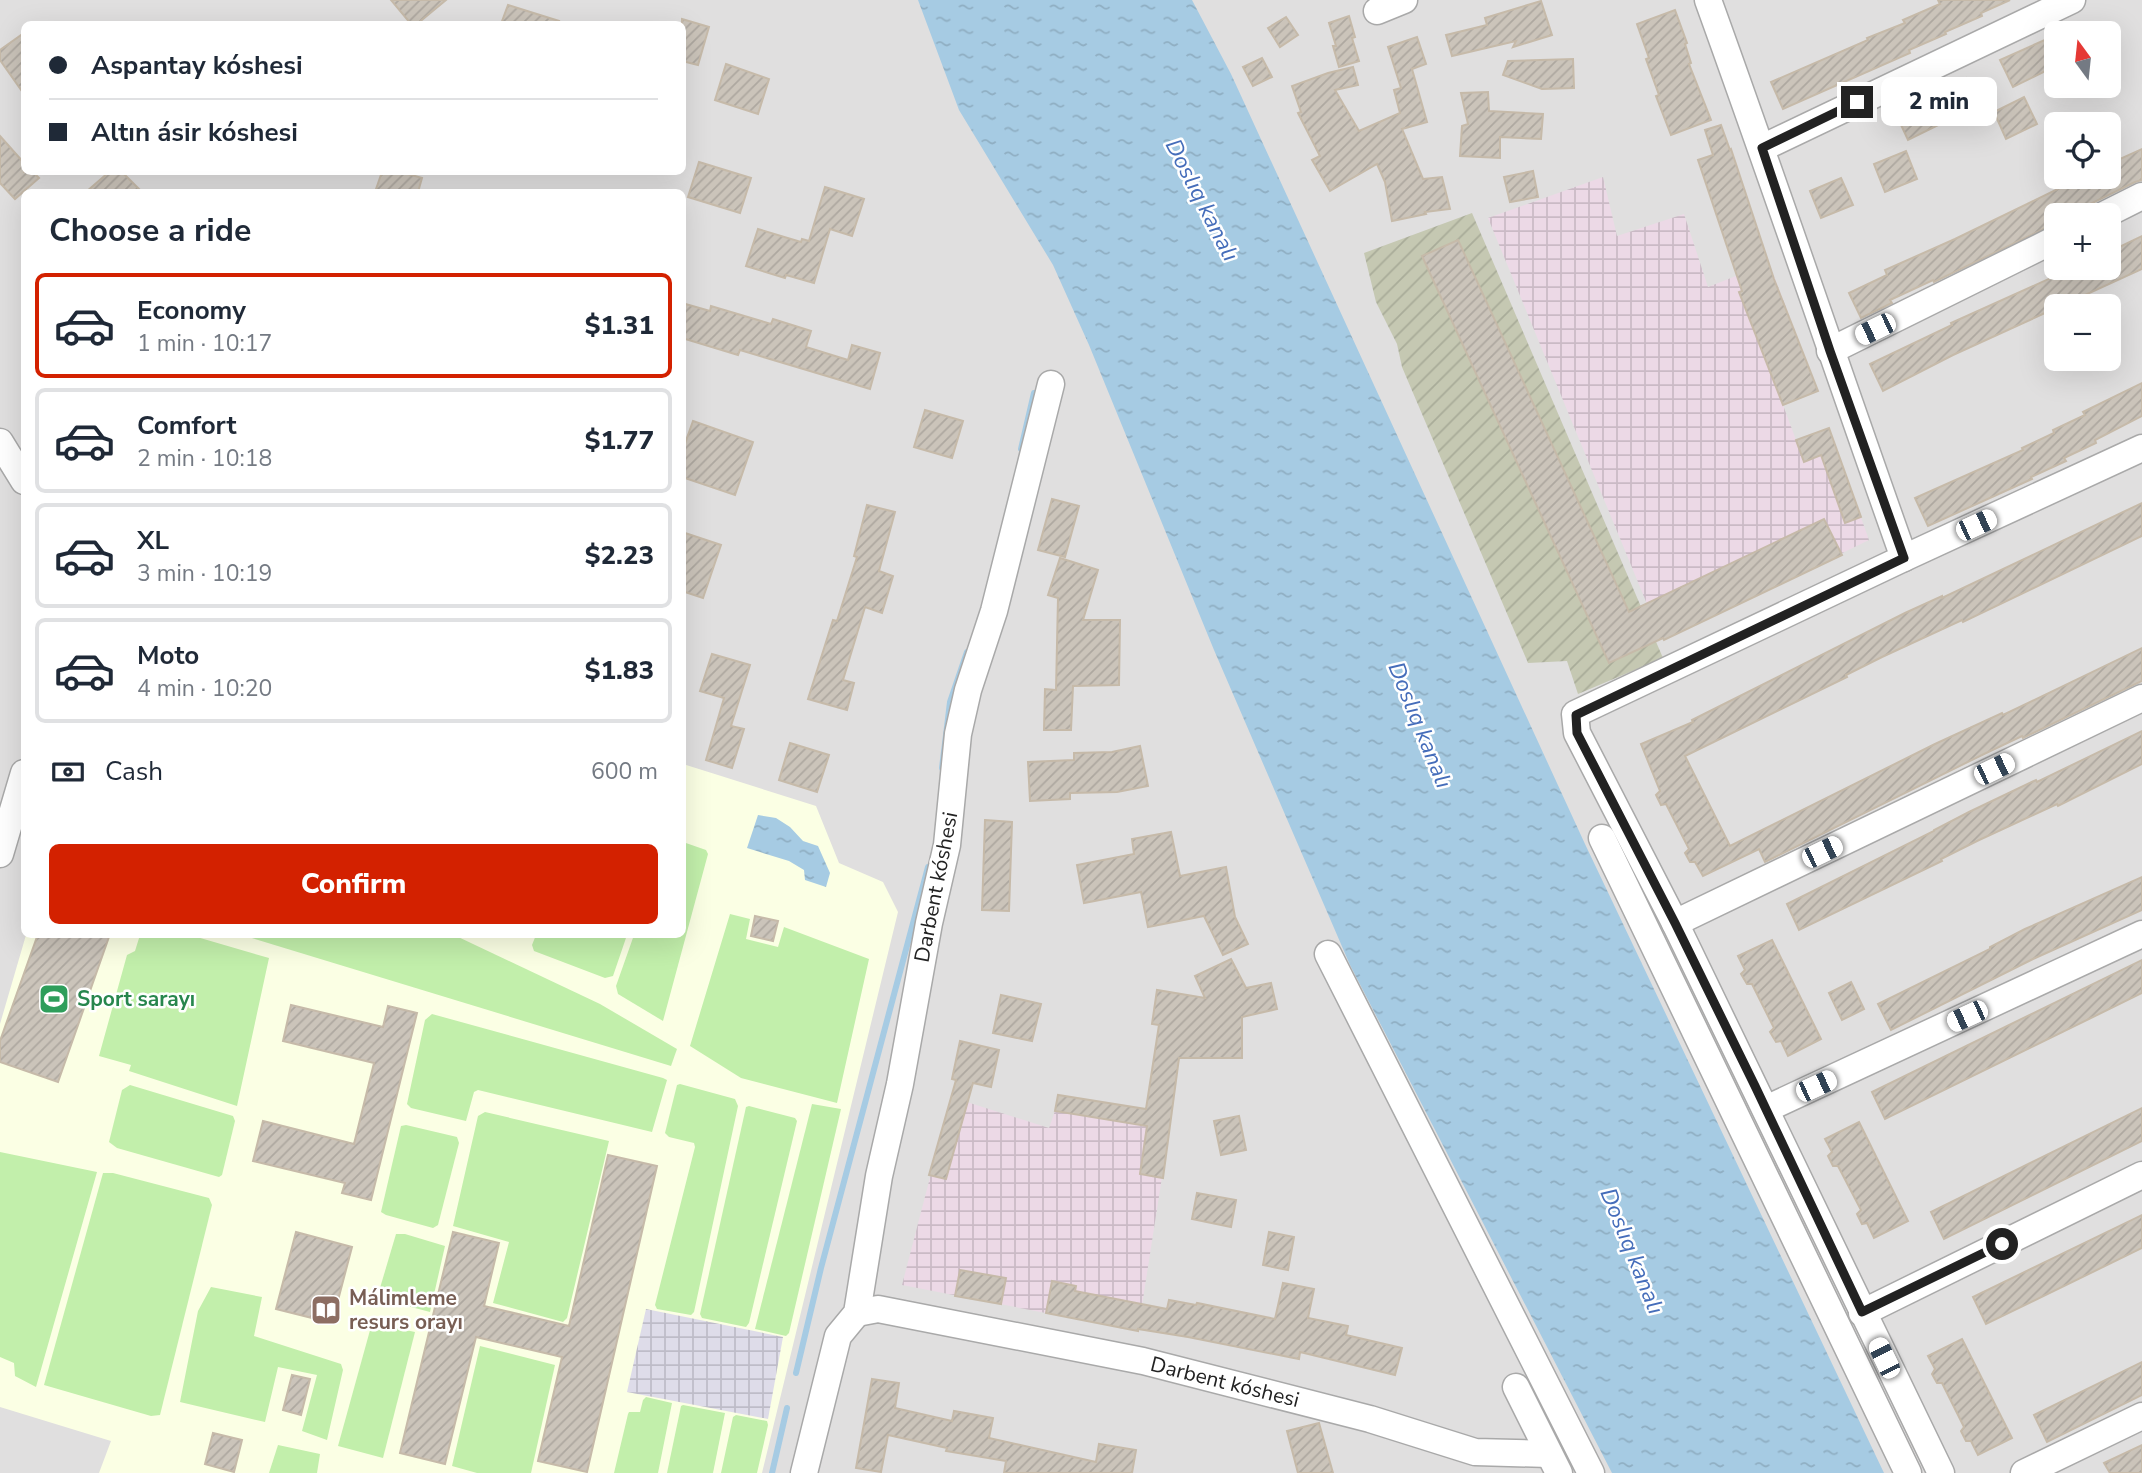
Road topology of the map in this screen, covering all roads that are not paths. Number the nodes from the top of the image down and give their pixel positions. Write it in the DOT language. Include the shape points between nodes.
graph roads {
  1 [pos="1404,0"];
  2 [pos="1708,0"];
  3 [pos="2072,0"];
  4 [pos="1377,11"];
  5 [pos="1762,148"];
  6 [pos="2142,196"];
  7 [pos="2121,206"];
  8 [pos="2044,245"];
  9 [pos="1830,351"];
  10 [pos="1051,384"];
  11 [pos="0,442"];
  12 [pos="2142,448"];
  13 [pos="21,476"];
  14 [pos="1904,558"];
  15 [pos="2142,698"];
  16 [pos="21,780"];
  17 [pos="6,814"];
  18 [pos="1602,838"];
  19 [pos="0,855"];
  20 [pos="1675,923"];
  21 [pos="2142,934"];
  22 [pos="1328,954"];
  23 [pos="1766,1109"];
  24 [pos="2142,1175"];
  25 [pos="1862,1312"];
  26 [pos="857,1313"];
  27 [pos="1516,1387"];
  28 [pos="2142,1416"];
  29 [pos="1554,1463"];
  30 [pos="804,1473"];
  31 [pos="1591,1473"];
  32 [pos="1908,1473"];
  33 [pos="1941,1473"];
  34 [pos="2024,1473"];
  1 -- 4 [label="street"];
  2 -- 5 [label="street"];
  3 -- 5 [label="street"];
  5 -- 9 [label="street"];
  6 -- 7 [label="street"];
  8 -- 9 [label="street"];
  9 -- 14 [label="street"];
  10 -- 26 [label="street, Darbent kóshesi" via="958,734 947,845 879,1176"];
  11 -- 13 [label="street"];
  12 -- 14 [label="street"];
  14 -- 20 [label="street" via="1576,715 1577,733"];
  15 -- 20 [label="street"];
  16 -- 17 [label="street"];
  17 -- 19 [label="street"];
  18 -- 32 [label="street"];
  20 -- 23 [label="street"];
  21 -- 23 [label="street"];
  22 -- 31 [label="street"];
  23 -- 25 [label="street"];
  24 -- 25 [label="street"];
  25 -- 33 [label="street"];
  26 -- 29 [label="street, Darbent kóshesi" via="878,1309 1143,1361 1370,1419 1475,1452"];
  26 -- 30 [label="street, Darbent kóshesi" via="838,1336"];
  27 -- 29 [label="street"];
  28 -- 34 [label="street"];
}
